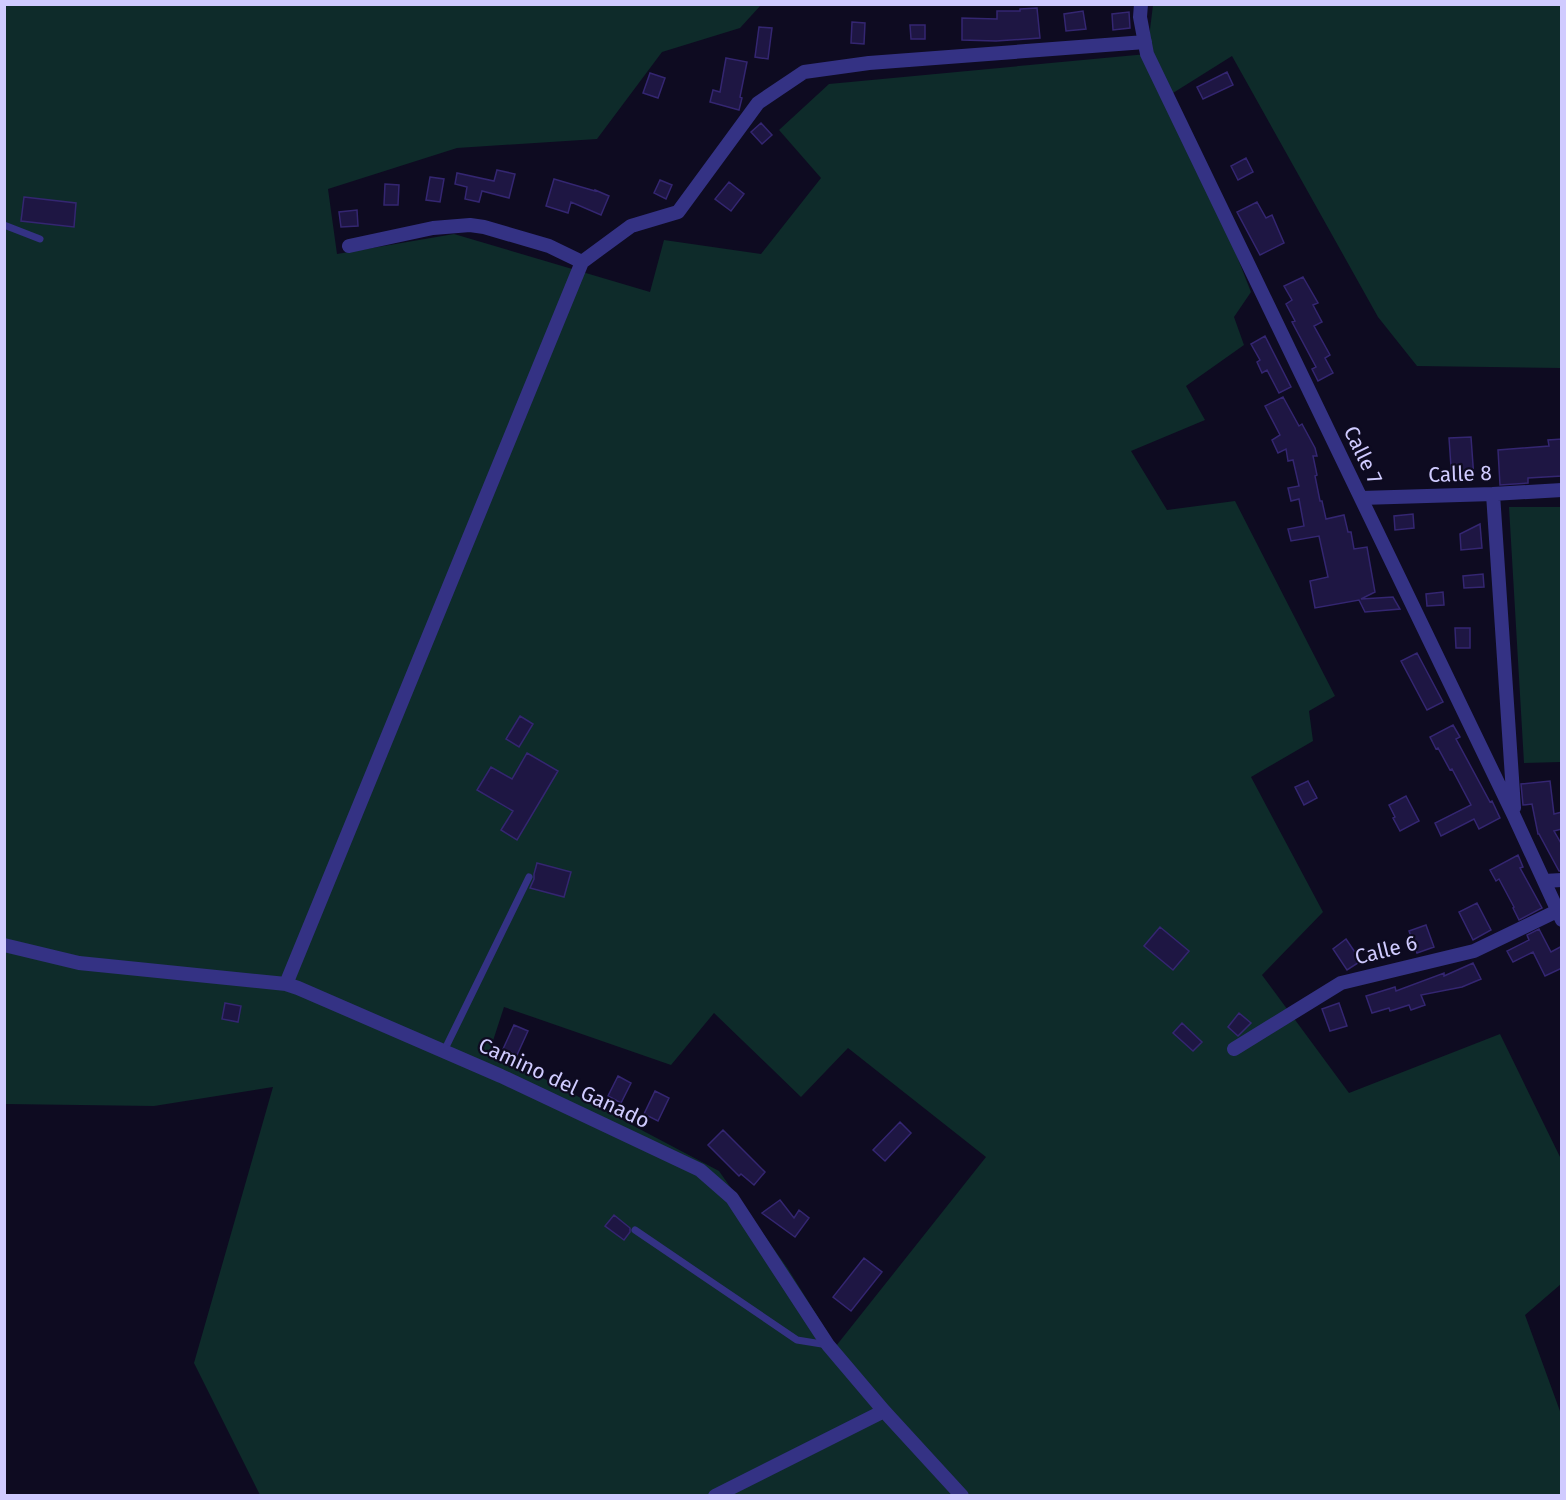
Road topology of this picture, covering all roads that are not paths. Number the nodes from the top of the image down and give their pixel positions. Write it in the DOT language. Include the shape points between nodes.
graph roads {
  1 [pos="1141,4"];
  2 [pos="1145,42"];
  3 [pos="4,225"];
  4 [pos="40,239"];
  5 [pos="349,246"];
  6 [pos="582,262"];
  7 [pos="1562,490"];
  8 [pos="1493,494"];
  9 [pos="1361,498"];
  10 [pos="1514,816"];
  11 [pos="529,877"];
  12 [pos="1562,880"];
  13 [pos="1544,881"];
  14 [pos="1559,915"];
  15 [pos="4,945"];
  16 [pos="286,984"];
  17 [pos="1234,1049"];
  18 [pos="444,1051"];
  19 [pos="635,1230"];
  20 [pos="828,1345"];
  21 [pos="884,1411"];
  22 [pos="715,1496"];
  23 [pos="962,1496"];
  1 -- 2 [label="street, Calle 7"];
  2 -- 6 [label="street" via="869,63 804,72 758,102 678,213 631,226"];
  2 -- 9 [label="street, Calle 7" via="1147,54"];
  3 -- 4 [label="lane"];
  5 -- 6 [label="street" via="433,228 470,225 549,246"];
  6 -- 16 [label="street"];
  7 -- 8 [label="street, Calle 8"];
  8 -- 9 [label="street, Calle 8"];
  8 -- 10 [label="street"];
  9 -- 10 [label="street, Calle 7"];
  10 -- 13 [label="street, Calle 7"];
  11 -- 18 [label="lane"];
  12 -- 13 [label="street"];
  13 -- 14 [label="street, Calle 7"];
  14 -- 17 [label="street, Calle 6" via="1474,951 1341,983"];
  15 -- 16 [label="street, Camino del Ganado" via="79,963"];
  16 -- 18 [label="street, Camino del Ganado"];
  18 -- 20 [label="street, Camino del Ganado" via="700,1170 732,1198"];
  19 -- 20 [label="lane" via="797,1340"];
  20 -- 21 [label="street, Camino del Ganado"];
  21 -- 22 [label="street"];
  21 -- 23 [label="street, Camino del Ganado"];
}
